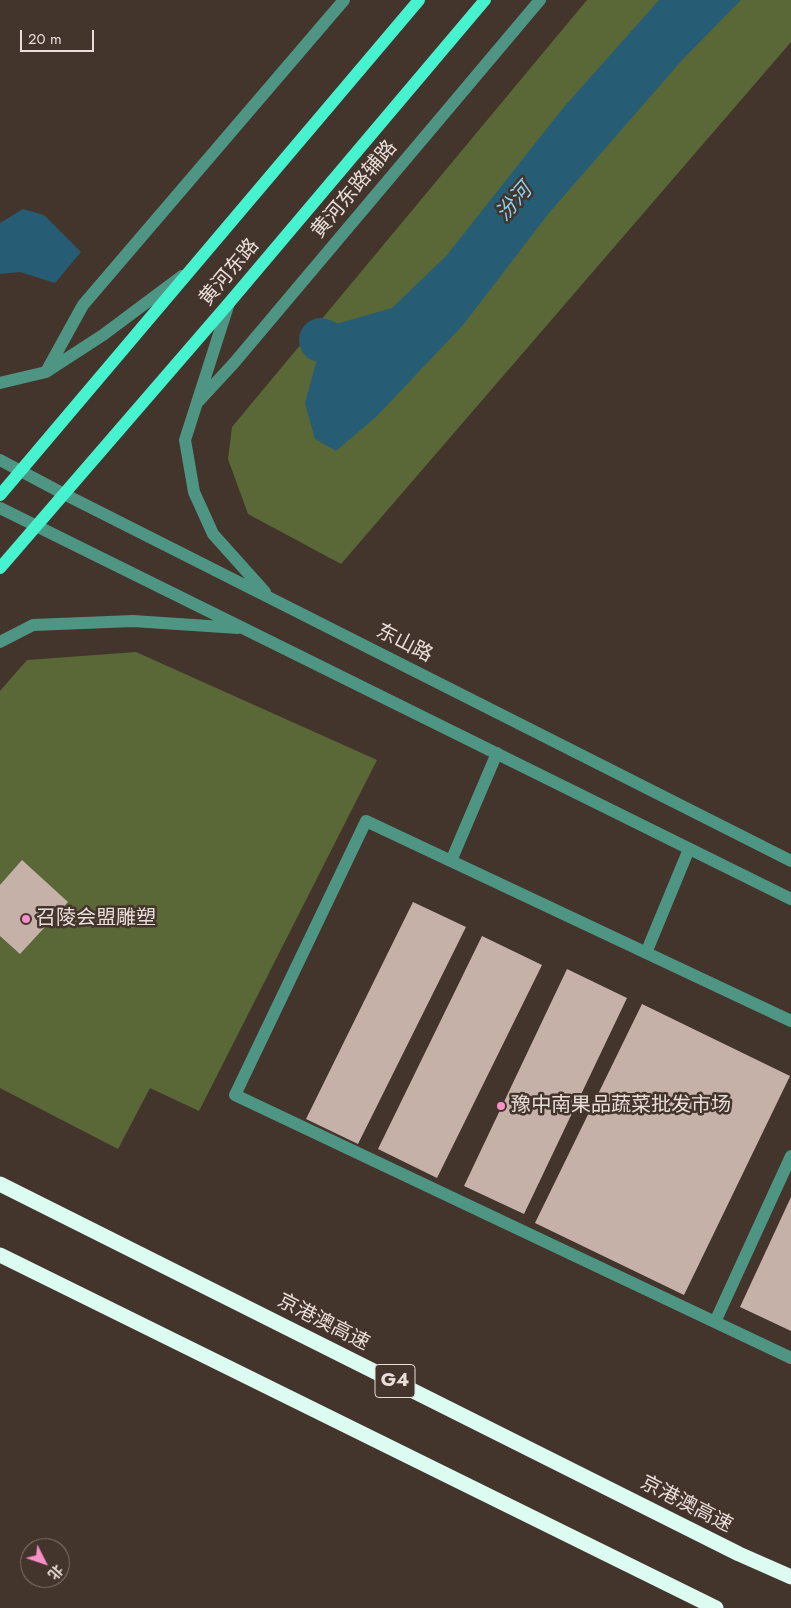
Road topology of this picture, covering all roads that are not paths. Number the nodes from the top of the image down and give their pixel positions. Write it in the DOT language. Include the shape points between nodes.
graph roads {
  1 [pos="344,0"];
  2 [pos="419,0"];
  3 [pos="485,0"];
  4 [pos="540,0"];
  5 [pos="190,270"];
  6 [pos="229,303"];
  7 [pos="46,372"];
  8 [pos="0,383"];
  9 [pos="197,403"];
  10 [pos="0,460"];
  11 [pos="21,471"];
  12 [pos="64,494"];
  13 [pos="0,495"];
  14 [pos="0,508"];
  15 [pos="36,526"];
  16 [pos="0,568"];
  17 [pos="270,598"];
  18 [pos="245,629"];
  19 [pos="0,642"];
  20 [pos="497,754"];
  21 [pos="689,849"];
  22 [pos="451,861"];
  23 [pos="791,861"];
  24 [pos="791,899"];
  25 [pos="646,953"];
  26 [pos="791,1021"];
  27 [pos="791,1156"];
  28 [pos="0,1184"];
  29 [pos="0,1255"];
  30 [pos="715,1322"];
  31 [pos="791,1358"];
  32 [pos="791,1577"];
  33 [pos="716,1608"];
  1 -- 7 [label="street" via="83,305"];
  2 -- 5 [label="main road, 黄河东路"];
  3 -- 6 [label="main road, 黄河东路"];
  4 -- 9 [label="street, 黄河东路辅路"];
  5 -- 7 [label="street" via="103,335"];
  5 -- 11 [label="main road, 黄河东路"];
  6 -- 9 [label="street"];
  6 -- 12 [label="main road, 黄河东路"];
  7 -- 8 [label="street"];
  9 -- 17 [label="street" via="185,440 194,492 213,534"];
  10 -- 11 [label="street, 东山路"];
  11 -- 12 [label="street, 东山路"];
  11 -- 13 [label="main road, 黄河东路"];
  12 -- 15 [label="main road, 黄河东路"];
  12 -- 17 [label="street, 东山路"];
  14 -- 15 [label="street"];
  15 -- 16 [label="main road, 黄河东路"];
  15 -- 18 [label="street"];
  17 -- 23 [label="street, 东山路"];
  18 -- 19 [label="street" via="132,621 33,625"];
  18 -- 20 [label="street"];
  20 -- 21 [label="street"];
  20 -- 22 [label="street"];
  21 -- 24 [label="street"];
  21 -- 25 [label="street"];
  22 -- 25 [label="street"];
  22 -- 30 [label="street" via="366,821 235,1095"];
  25 -- 26 [label="street"];
  27 -- 30 [label="street"];
  28 -- 32 [label="highway, 京港澳高速 / G4"];
  29 -- 33 [label="highway"];
  30 -- 31 [label="street"];
}
